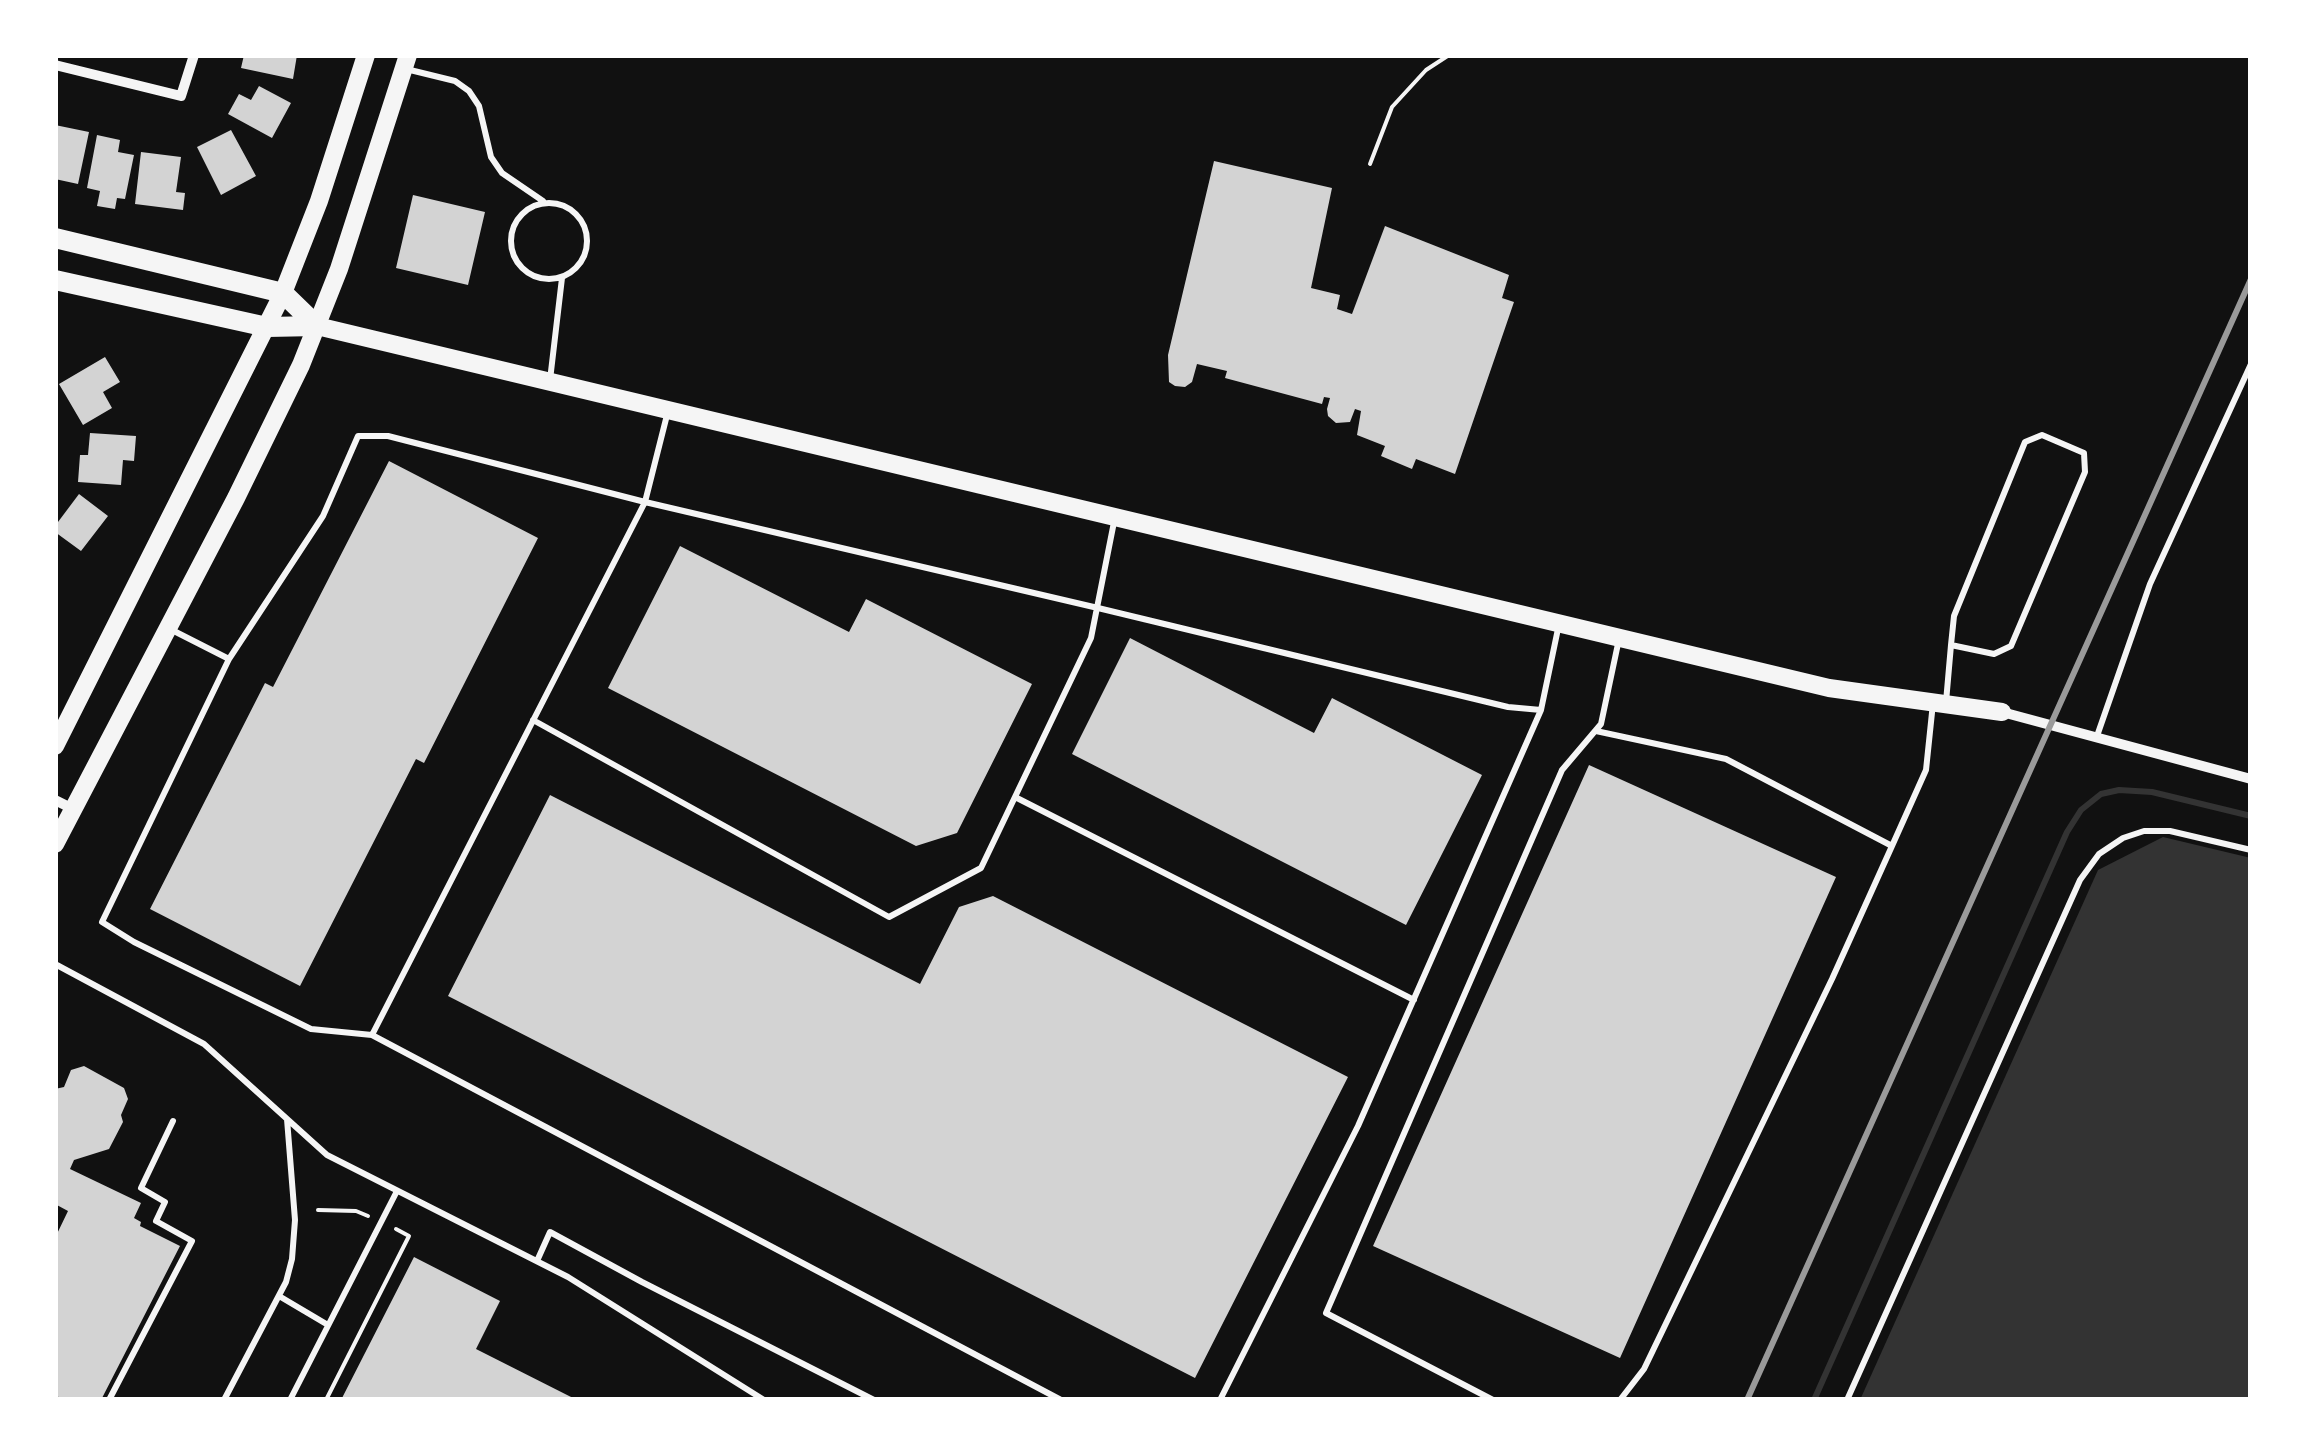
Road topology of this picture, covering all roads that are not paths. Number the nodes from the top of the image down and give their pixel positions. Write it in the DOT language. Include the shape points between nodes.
graph roads {
  1 [pos="194,55"];
  2 [pos="366,55"];
  3 [pos="406,62"];
  4 [pos="55,65"];
  5 [pos="544,202"];
  6 [pos="55,238"];
  7 [pos="562,278"];
  8 [pos="55,280"];
  9 [pos="283,293"];
  10 [pos="317,326"];
  11 [pos="267,327"];
  12 [pos="2251,364"];
  13 [pos="549,381"];
  14 [pos="668,410"];
  15 [pos="645,502"];
  16 [pos="1115,517"];
  17 [pos="1098,608"];
  18 [pos="1559,624"];
  19 [pos="168,628"];
  20 [pos="1619,638"];
  21 [pos="1951,645"];
  22 [pos="229,659"];
  23 [pos="1940,702"];
  24 [pos="1541,710"];
  25 [pos="2002,712"];
  26 [pos="534,720"];
  27 [pos="1596,731"];
  28 [pos="2096,738"];
  29 [pos="55,746"];
  30 [pos="2251,779"];
  31 [pos="1014,798"];
  32 [pos="55,800"];
  33 [pos="73,809"];
  34 [pos="55,844"];
  35 [pos="1892,846"];
  36 [pos="2251,850"];
  37 [pos="55,964"];
  38 [pos="1414,1000"];
  39 [pos="372,1035"];
  40 [pos="286,1119"];
  41 [pos="174,1121"];
  42 [pos="396,1191"];
  43 [pos="537,1262"];
  44 [pos="279,1296"];
  45 [pos="328,1326"];
  46 [pos="110,1400"];
  47 [pos="224,1400"];
  48 [pos="290,1400"];
  49 [pos="764,1400"];
  50 [pos="874,1400"];
  51 [pos="1060,1400"];
  52 [pos="1220,1400"];
  53 [pos="1493,1400"];
  54 [pos="1620,1400"];
  55 [pos="1847,1400"];
  1 -- 4 [label="street" via="181,96"];
  2 -- 9 [label="main road"];
  3 -- 5 [label="lane" via="470,91 502,173"];
  3 -- 10 [label="main road"];
  5 -- 7 [label="lane" via="578,215 588,238 582,262"];
  5 -- 7 [label="lane" via="514,224 512,250 537,278"];
  6 -- 9 [label="main road"];
  7 -- 13 [label="lane"];
  8 -- 11 [label="main road"];
  9 -- 10 [label="main road"];
  9 -- 11 [label="main road"];
  10 -- 11 [label="main road"];
  10 -- 13 [label="main road"];
  10 -- 19 [label="main road"];
  11 -- 29 [label="main road"];
  12 -- 28 [label="lane" via="2150,584"];
  13 -- 14 [label="main road"];
  14 -- 15 [label="lane"];
  14 -- 16 [label="main road"];
  15 -- 17 [label="lane"];
  15 -- 22 [label="lane" via="388,436 358,436 323,516"];
  15 -- 26 [label="lane"];
  16 -- 17 [label="lane"];
  16 -- 18 [label="main road"];
  17 -- 24 [label="lane"];
  17 -- 31 [label="lane" via="1091,638"];
  18 -- 20 [label="main road"];
  18 -- 24 [label="lane"];
  19 -- 22 [label="lane"];
  19 -- 33 [label="main road"];
  20 -- 23 [label="main road" via="1829,688"];
  20 -- 27 [label="lane"];
  21 -- 21 [label="lane" via="1954,616 2026,442 2042,434 2084,453 2085,472 2011,646 1994,654"];
  21 -- 23 [label="lane"];
  22 -- 39 [label="lane" via="102,922 311,1030"];
  23 -- 25 [label="main road"];
  23 -- 35 [label="lane" via="1926,770"];
  24 -- 38 [label="lane"];
  25 -- 28 [label="street"];
  26 -- 31 [label="lane" via="889,917 981,868"];
  26 -- 39 [label="lane"];
  27 -- 35 [label="lane" via="1726,760"];
  27 -- 53 [label="lane" via="1562,770 1326,1313"];
  28 -- 30 [label="street"];
  31 -- 38 [label="lane"];
  32 -- 33 [label="street"];
  33 -- 34 [label="main road"];
  35 -- 54 [label="lane" via="1644,1369"];
  36 -- 55 [label="lane" via="2144,831 2099,854 2080,880"];
  37 -- 40 [label="lane" via="204,1044"];
  38 -- 52 [label="lane"];
  39 -- 51 [label="lane"];
  40 -- 42 [label="lane" via="326,1155"];
  40 -- 44 [label="lane" via="295,1220 292,1259"];
  41 -- 46 [label="lane" via="141,1188 165,1202 156,1221 192,1241"];
  42 -- 43 [label="lane"];
  42 -- 45 [label="lane"];
  43 -- 49 [label="lane"];
  43 -- 50 [label="lane" via="550,1232"];
  44 -- 45 [label="lane"];
  44 -- 47 [label="lane"];
  45 -- 48 [label="lane"];
}
